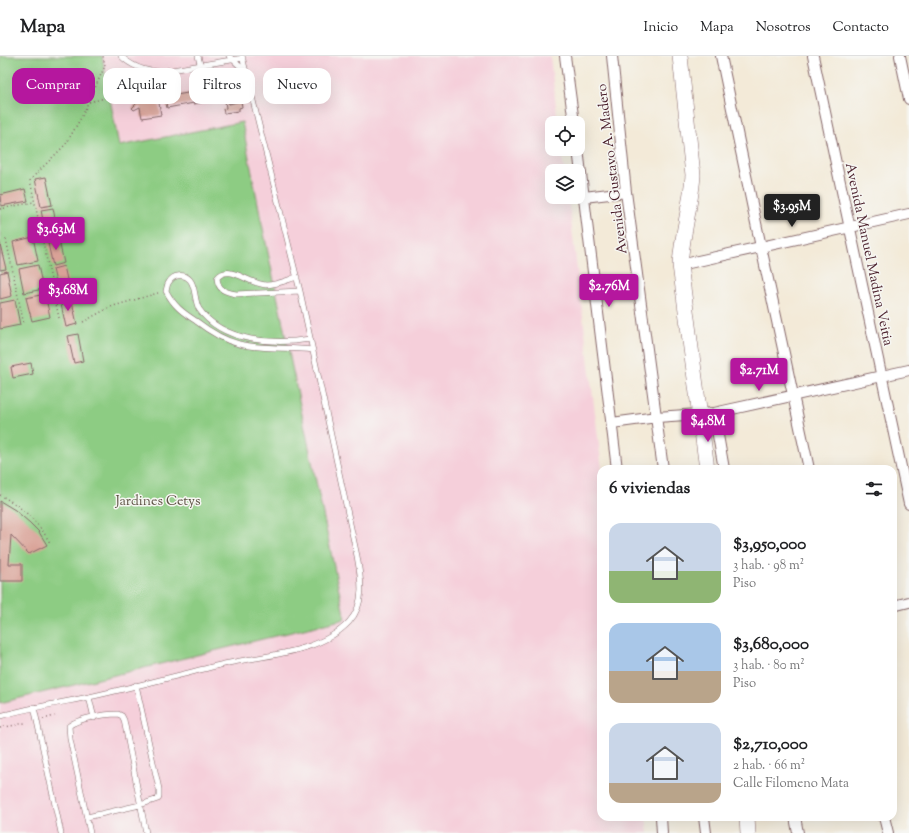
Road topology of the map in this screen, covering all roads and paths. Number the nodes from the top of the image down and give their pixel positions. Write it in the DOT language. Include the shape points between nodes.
graph roads {
  1 [pos="103,56"];
  2 [pos="121,56"];
  3 [pos="198,56"];
  4 [pos="565,56"];
  5 [pos="612,56"];
  6 [pos="680,56"];
  7 [pos="721,56"];
  8 [pos="813,56"];
  9 [pos="900,56"];
  10 [pos="242,57"];
  11 [pos="231,58"];
  12 [pos="200,64"];
  13 [pos="134,66"];
  14 [pos="243,68"];
  15 [pos="245,68"];
  16 [pos="95,88"];
  17 [pos="909,99"];
  18 [pos="95,101"];
  19 [pos="88,104"];
  20 [pos="254,104"];
  21 [pos="573,116"];
  22 [pos="626,192"];
  23 [pos="585,197"];
  24 [pos="34,202"];
  25 [pos="585,204"];
  26 [pos="0,209"];
  27 [pos="909,214"];
  28 [pos="849,226"];
  29 [pos="6,239"];
  30 [pos="761,246"];
  31 [pos="680,265"];
  32 [pos="297,277"];
  33 [pos="300,290"];
  34 [pos="166,291"];
  35 [pos="59,318"];
  36 [pos="84,322"];
  37 [pos="24,325"];
  38 [pos="310,339"];
  39 [pos="313,350"];
  40 [pos="909,370"];
  41 [pos="881,376"];
  42 [pos="793,396"];
  43 [pos="707,413"];
  44 [pos="657,417"];
  45 [pos="612,423"];
  46 [pos="617,465"];
  47 [pos="663,465"];
  48 [pos="707,465"];
  49 [pos="723,465"];
  50 [pos="808,465"];
  51 [pos="0,495"];
  52 [pos="909,504"];
  53 [pos="50,543"];
  54 [pos="909,602"];
  55 [pos="897,605"];
  56 [pos="136,685"];
  57 [pos="89,696"];
  58 [pos="34,707"];
  59 [pos="0,716"];
  60 [pos="55,716"];
  61 [pos="94,718"];
  62 [pos="43,719"];
  63 [pos="25,723"];
  64 [pos="0,728"];
  65 [pos="140,805"];
  66 [pos="87,817"];
  67 [pos="660,821"];
  68 [pos="704,821"];
  69 [pos="747,821"];
  70 [pos="796,821"];
  71 [pos="885,821"];
  72 [pos="61,833"];
  73 [pos="90,833"];
  74 [pos="146,833"];
  75 [pos="662,833"];
  76 [pos="706,833"];
  77 [pos="748,833"];
  78 [pos="798,833"];
  79 [pos="888,833"];
  1 -- 16 [label="path" via="105,66"];
  2 -- 13 [label="lane"];
  3 -- 12 [label="lane"];
  4 -- 21 [label="street"];
  5 -- 22 [label="street, Avenida Gustavo A. Madero"];
  6 -- 31 [label="street" via="693,175"];
  7 -- 30 [label="street"];
  8 -- 28 [label="street, Avenida Manuel Madina Veitia"];
  9 -- 17 [label="street"];
  10 -- 11 [label="lane"];
  10 -- 15 [label="lane"];
  11 -- 12 [label="lane"];
  11 -- 14 [label="lane"];
  12 -- 13 [label="lane" via="160,72 149,72"];
  13 -- 18 [label="path" via="118,92"];
  19 -- 24 [label="path" via="66,144 30,180"];
  20 -- 32 [label="lane"];
  22 -- 23 [label="street"];
  22 -- 44 [label="street, Avenida Gustavo A. Madero"];
  24 -- 26 [label="path"];
  24 -- 35 [label="path"];
  25 -- 45 [label="street"];
  27 -- 28 [label="street"];
  28 -- 30 [label="street"];
  28 -- 41 [label="street, Avenida Manuel Madina Veitia"];
  29 -- 37 [label="path"];
  30 -- 31 [label="street"];
  30 -- 42 [label="street"];
  31 -- 43 [label="street"];
  32 -- 33 [label="lane"];
  32 -- 33 [label="lane" via="278,284 266,285 233,273 225,272 216,278 217,284 226,293"];
  33 -- 38 [label="lane"];
  34 -- 36 [label="path" via="110,306"];
  34 -- 38 [label="lane" via="168,282 173,277 186,276 193,286 198,307 216,326 235,334 263,340 280,342"];
  34 -- 39 [label="lane" via="182,312 221,337 239,344"];
  38 -- 39 [label="lane"];
  39 -- 56 [label="lane" via="357,556 361,594 358,609 350,622 339,631 299,650"];
  40 -- 41 [label="street"];
  41 -- 42 [label="street"];
  41 -- 52 [label="street, Avenida Manuel Madina Veitia"];
  42 -- 43 [label="street"];
  42 -- 50 [label="street"];
  43 -- 44 [label="street"];
  43 -- 48 [label="street"];
  43 -- 49 [label="street"];
  44 -- 45 [label="street"];
  44 -- 47 [label="street, Avenida Gustavo A. Madero"];
  45 -- 46 [label="street"];
  51 -- 53 [label="path" via="34,519"];
  54 -- 55 [label="street"];
  56 -- 57 [label="lane"];
  56 -- 65 [label="lane" via="160,791 158,799"];
  57 -- 58 [label="lane"];
  57 -- 61 [label="lane"];
  58 -- 59 [label="lane"];
  58 -- 72 [label="lane"];
  60 -- 62 [label="path"];
  61 -- 65 [label="lane" via="114,714 122,716"];
  61 -- 66 [label="lane" via="75,722 69,726 68,733"];
  63 -- 64 [label="path"];
  65 -- 66 [label="lane"];
  65 -- 74 [label="lane"];
  66 -- 73 [label="lane"];
  67 -- 75 [label="street"];
  68 -- 76 [label="street"];
  69 -- 77 [label="street"];
  70 -- 78 [label="street"];
  71 -- 79 [label="street"];
}
